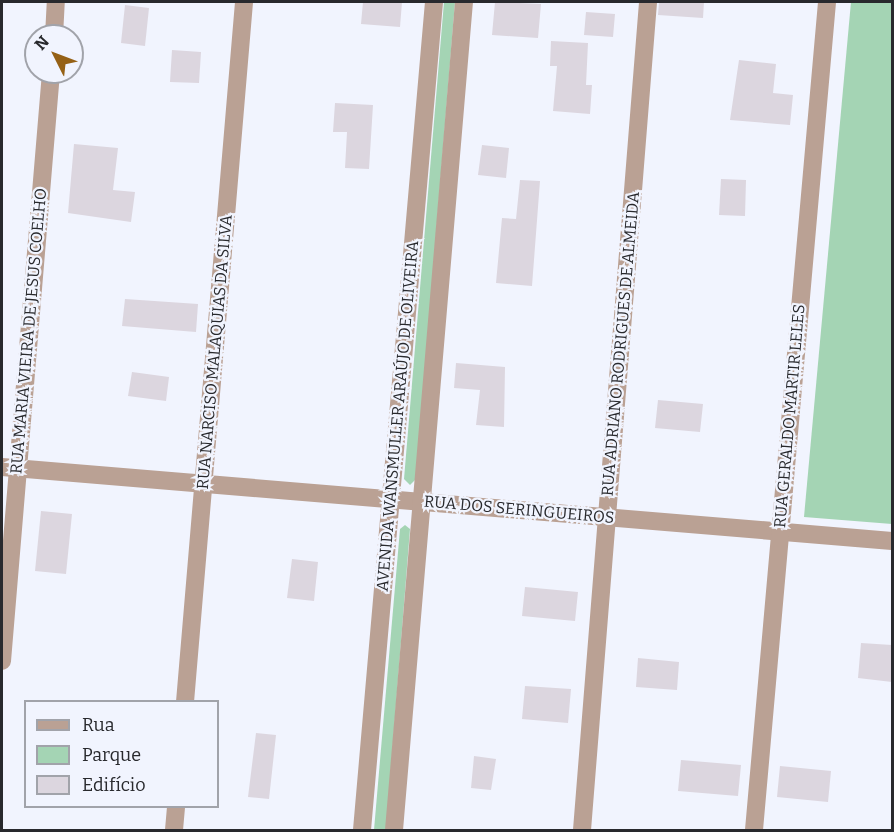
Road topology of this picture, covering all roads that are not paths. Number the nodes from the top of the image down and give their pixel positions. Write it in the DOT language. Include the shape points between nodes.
graph roads {
  1 [pos="56,2"];
  2 [pos="244,2"];
  3 [pos="434,2"];
  4 [pos="464,2"];
  5 [pos="648,2"];
  6 [pos="827,2"];
  7 [pos="55,24"];
  8 [pos="50,84"];
  9 [pos="10,467"];
  10 [pos="204,483"];
  11 [pos="390,499"];
  12 [pos="422,501"];
  13 [pos="607,518"];
  14 [pos="780,531"];
  15 [pos="892,541"];
  16 [pos="2,661"];
  17 [pos="186,700"];
  18 [pos="177,808"];
  19 [pos="174,831"];
  20 [pos="362,831"];
  21 [pos="394,831"];
  22 [pos="582,831"];
  23 [pos="754,831"];
  1 -- 7 [label="street"];
  2 -- 10 [label="street, RUA NARCISO MALAQUIAS DA SILVA"];
  3 -- 11 [label="street, AVENIDA WANSMULLER ARAÚJO DE OLIVEIRA"];
  4 -- 12 [label="street, AVENIDA WANSMULLER ARAÚJO DE OLIVEIRA"];
  5 -- 13 [label="street, RUA ADRIANO RODRIGUES DE ALMEIDA"];
  6 -- 14 [label="street, RUA GERALDO MARTIR LELES"];
  8 -- 9 [label="street, RUA MARIA VIEIRA DE JESUS COELHO"];
  9 -- 10 [label="street, RUA DOS SERINGUEIROS"];
  9 -- 16 [label="street, RUA MARIA VIEIRA DE JESUS COELHO"];
  10 -- 11 [label="street, RUA DOS SERINGUEIROS"];
  10 -- 17 [label="street, RUA NARCISO MALAQUIAS DA SILVA"];
  11 -- 12 [label="street, RUA DOS SERINGUEIROS"];
  11 -- 20 [label="street, AVENIDA WANSMULLER ARAÚJO DE OLIVEIRA"];
  12 -- 13 [label="street, RUA DOS SERINGUEIROS"];
  12 -- 21 [label="street, AVENIDA WANSMULLER ARAÚJO DE OLIVEIRA"];
  13 -- 14 [label="street, RUA DOS SERINGUEIROS"];
  13 -- 22 [label="street, RUA ADRIANO RODRIGUES DE ALMEIDA"];
  14 -- 15 [label="street, RUA DOS SERINGUEIROS"];
  14 -- 23 [label="street, RUA GERALDO MARTIR LELES"];
  18 -- 19 [label="street"];
}
